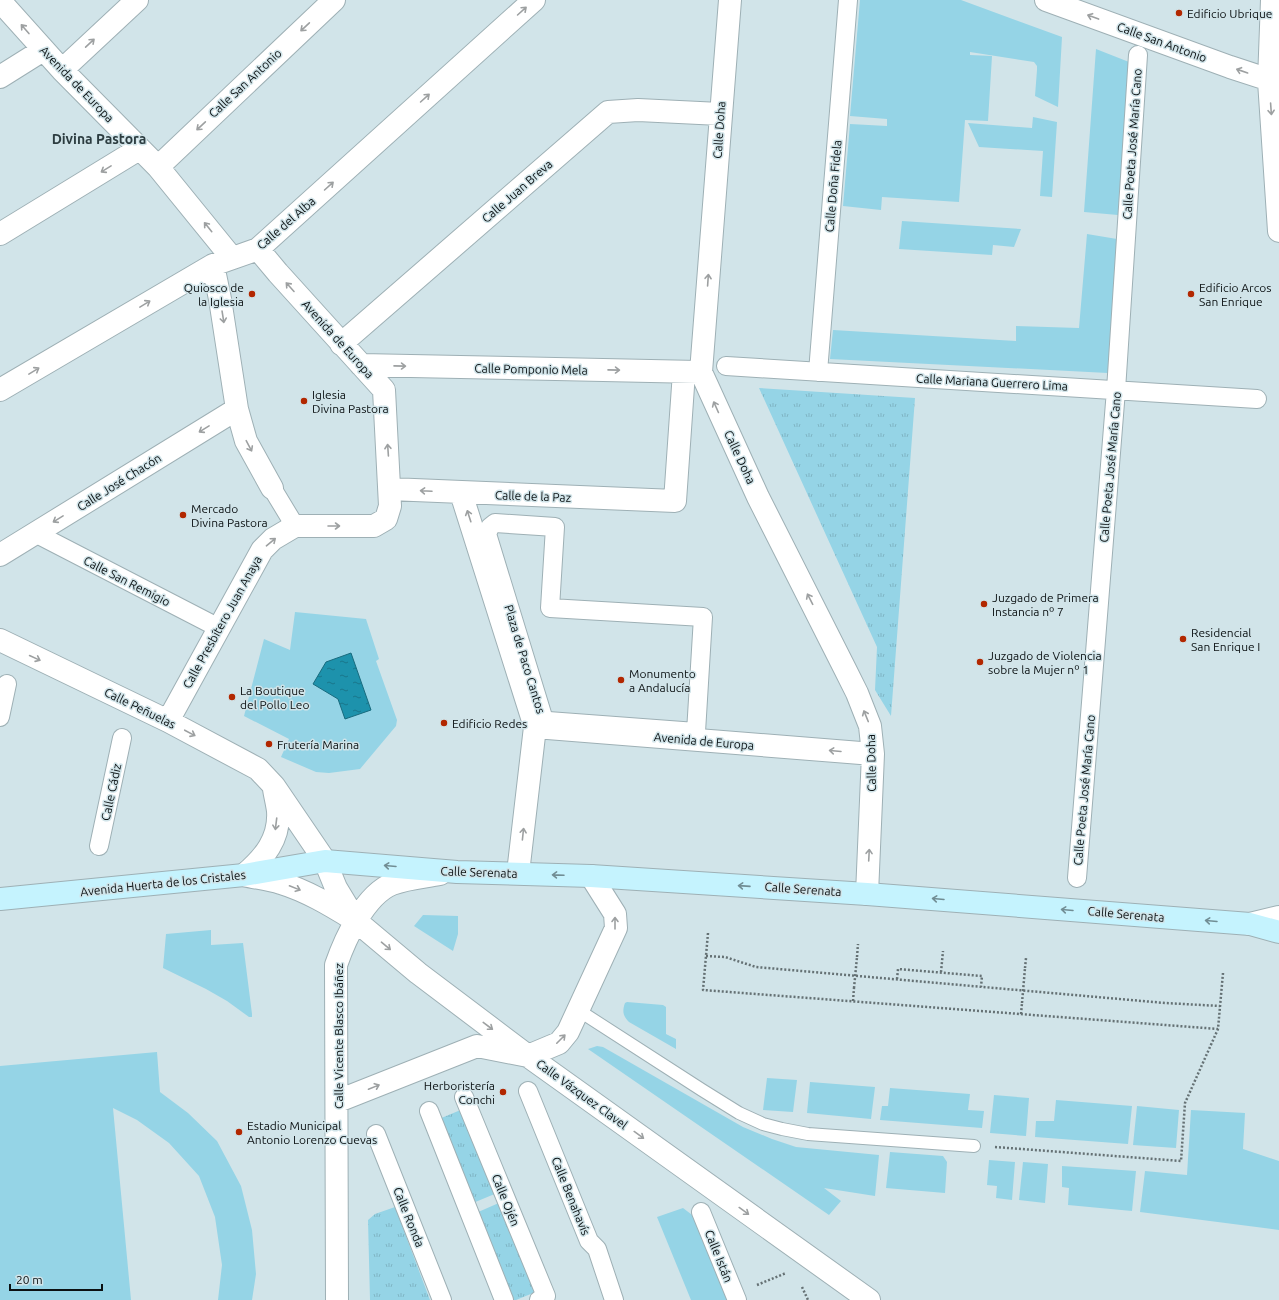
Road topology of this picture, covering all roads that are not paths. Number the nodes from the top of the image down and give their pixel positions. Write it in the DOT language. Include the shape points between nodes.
graph roads {
  1 [pos="138,0"];
  2 [pos="334,0"];
  3 [pos="534,0"];
  4 [pos="730,0"];
  5 [pos="848,0"];
  6 [pos="1046,0"];
  7 [pos="1272,0"];
  8 [pos="0,1"];
  9 [pos="43,50"];
  10 [pos="1138,55"];
  11 [pos="62,70"];
  12 [pos="0,77"];
  13 [pos="1274,82"];
  14 [pos="720,114"];
  15 [pos="139,149"];
  16 [pos="158,167"];
  17 [pos="1279,231"];
  18 [pos="0,234"];
  19 [pos="258,249"];
  20 [pos="222,261"];
  21 [pos="341,344"];
  22 [pos="361,366"];
  23 [pos="726,366"];
  24 [pos="692,372"];
  25 [pos="818,372"];
  26 [pos="0,390"];
  27 [pos="1116,390"];
  28 [pos="1258,399"];
  29 [pos="237,408"];
  30 [pos="272,488"];
  31 [pos="390,489"];
  32 [pos="461,493"];
  33 [pos="295,526"];
  34 [pos="555,527"];
  35 [pos="35,533"];
  36 [pos="0,555"];
  37 [pos="219,628"];
  38 [pos="0,640"];
  39 [pos="7,684"];
  40 [pos="0,717"];
  41 [pos="168,721"];
  42 [pos="535,727"];
  43 [pos="122,738"];
  44 [pos="874,754"];
  45 [pos="274,786"];
  46 [pos="99,846"];
  47 [pos="325,861"];
  48 [pos="457,872"];
  49 [pos="518,873"];
  50 [pos="244,875"];
  51 [pos="591,876"];
  52 [pos="1077,878"];
  53 [pos="867,894"];
  54 [pos="0,899"];
  55 [pos="1279,917"];
  56 [pos="356,921"];
  57 [pos="1250,924"];
  58 [pos="1279,932"];
  59 [pos="578,1010"];
  60 [pos="528,1056"];
  61 [pos="528,1091"];
  62 [pos="464,1097"];
  63 [pos="338,1101"];
  64 [pos="429,1111"];
  65 [pos="376,1134"];
  66 [pos="974,1146"];
  67 [pos="701,1212"];
  68 [pos="736,1297"];
  69 [pos="337,1300"];
  70 [pos="442,1300"];
  71 [pos="504,1300"];
  72 [pos="539,1300"];
  73 [pos="614,1300"];
  74 [pos="869,1300"];
  11 -- 1 [label="street, one-way"];
  2 -- 16 [label="street, Calle San Antonio, one-way"];
  19 -- 3 [label="street, Calle del Alba, one-way"];
  4 -- 14 [label="street, Calle Doha"];
  5 -- 25 [label="street, Calle Doña Fidela"];
  13 -- 6 [label="street, Calle San Antonio, one-way"];
  7 -- 13 [label="street"];
  9 -- 8 [label="street, Avenida de Europa, one-way"];
  9 -- 11 [label="street, Avenida de Europa"];
  9 -- 12 [label="street"];
  10 -- 27 [label="street, Calle Poeta José María Cano"];
  11 -- 15 [label="street, Avenida de Europa"];
  13 -- 17 [label="street, one-way"];
  14 -- 21 [label="street, Calle Juan Breva" via="638,110 608,112"];
  24 -- 14 [label="street, Calle Doha, one-way"];
  15 -- 16 [label="street, Avenida de Europa"];
  15 -- 18 [label="street, one-way"];
  20 -- 16 [label="street, Avenida de Europa, one-way"];
  19 -- 20 [label="street, Calle del Alba"];
  21 -- 19 [label="street, Avenida de Europa, one-way"];
  26 -- 20 [label="street, Calle del Alba, one-way"];
  20 -- 29 [label="street, one-way" via="220,299"];
  21 -- 22 [label="street, Avenida de Europa"];
  22 -- 24 [label="street, Calle Pomponio Mela, one-way"];
  31 -- 22 [label="street, Avenida de Europa, one-way" via="384,390"];
  23 -- 25 [label="street, Calle Mariana Guerrero Lima"];
  24 -- 32 [label="street, Calle de la Paz" via="675,501"];
  44 -- 24 [label="street, Calle Doha, one-way" via="870,726 857,693"];
  25 -- 27 [label="street, Calle Mariana Guerrero Lima"];
  27 -- 28 [label="street, Calle Mariana Guerrero Lima"];
  27 -- 52 [label="street, Calle Poeta José María Cano"];
  29 -- 30 [label="street, one-way" via="246,441"];
  29 -- 35 [label="street, Calle José Chacón, one-way"];
  30 -- 33 [label="street"];
  32 -- 31 [label="street, Calle de la Paz, one-way"];
  33 -- 31 [label="street, Avenida de Europa, one-way" via="374,526 386,519 390,506"];
  42 -- 32 [label="street, one-way"];
  37 -- 33 [label="street, Calle Presbítero Juan Anaya, one-way" via="262,550 273,539"];
  34 -- 34 [label="street, Plaza de Paco Cantos" via="495,523 487,534 543,717 548,721 696,732 703,617 550,608"];
  35 -- 36 [label="street, Calle José Chacón"];
  35 -- 37 [label="street, Calle San Remigio"];
  37 -- 41 [label="street, Calle Presbítero Juan Anaya"];
  38 -- 41 [label="street, Calle Peñuelas, one-way"];
  39 -- 40 [label="street"];
  41 -- 45 [label="street, Calle Peñuelas, one-way" via="258,769"];
  44 -- 42 [label="street, Avenida de Europa, one-way"];
  49 -- 42 [label="street, one-way"];
  43 -- 46 [label="street, Calle Cádiz"];
  53 -- 44 [label="street, Calle Doha, one-way"];
  45 -- 47 [label="street, Calle Peñuelas"];
  45 -- 50 [label="street, one-way" via="278,812 275,834 267,852"];
  48 -- 47 [label="main road, Calle Serenata, one-way"];
  47 -- 50 [label="main road, Avenida Huerta de los Cristales"];
  47 -- 56 [label="street, Calle Vázquez Clavel" via="336,888"];
  48 -- 49 [label="main road, Calle Serenata"];
  48 -- 56 [label="street, Calle Vicente Blasco Ibáñez" via="405,880 390,885 377,894"];
  51 -- 49 [label="main road, Calle Serenata, one-way"];
  50 -- 54 [label="main road, Avenida Huerta de los Cristales"];
  50 -- 56 [label="street, one-way" via="298,889"];
  53 -- 51 [label="main road, Calle Serenata, one-way"];
  59 -- 51 [label="street, one-way" via="616,928 615,914"];
  57 -- 53 [label="main road, Calle Serenata, one-way"];
  55 -- 57 [label="street"];
  56 -- 60 [label="street, Calle Vázquez Clavel, one-way" via="418,973"];
  56 -- 63 [label="street, Calle Vicente Blasco Ibáñez" via="343,944 336,965"];
  57 -- 58 [label="main road, Calle Serenata"];
  60 -- 59 [label="street, one-way" via="559,1043 568,1032"];
  59 -- 66 [label="lane" via="702,1090 763,1124 808,1134"];
  63 -- 60 [label="street, one-way" via="476,1046"];
  60 -- 74 [label="street, Calle Vázquez Clavel, one-way"];
  61 -- 73 [label="street, Calle Benahavís" via="590,1241 597,1249"];
  62 -- 72 [label="street, Calle Ojén" via="546,1296"];
  63 -- 69 [label="street, Calle Vicente Blasco Ibáñez"];
  64 -- 71 [label="street"];
  65 -- 70 [label="street, Calle Ronda"];
  67 -- 68 [label="street, Calle Istán"];
}
